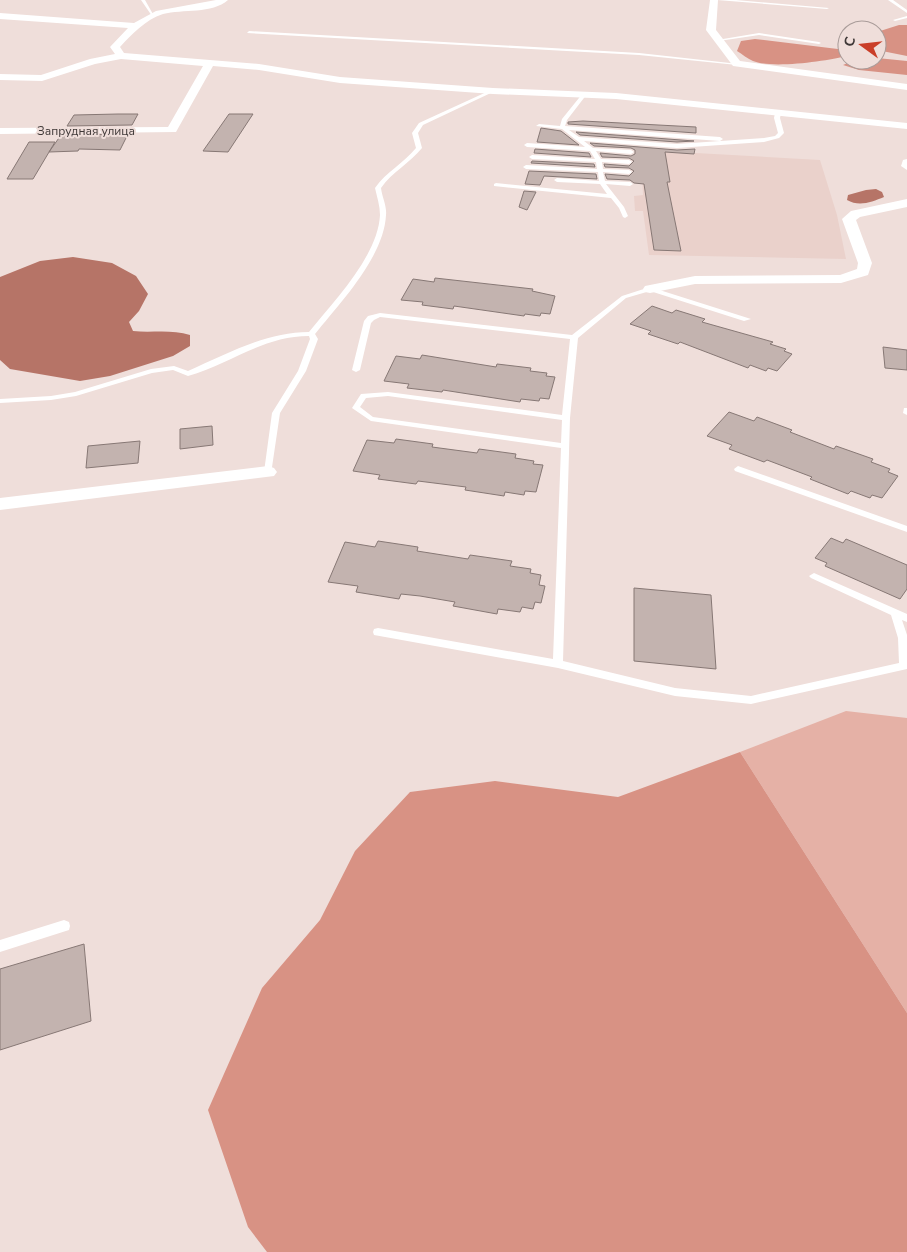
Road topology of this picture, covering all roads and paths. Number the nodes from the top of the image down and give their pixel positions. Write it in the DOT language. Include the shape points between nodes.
graph roads {
  1 [pos="143,0"];
  2 [pos="224,0"];
  3 [pos="714,0"];
  4 [pos="719,0"];
  5 [pos="890,0"];
  6 [pos="827,8"];
  7 [pos="907,12"];
  8 [pos="153,15"];
  9 [pos="0,16"];
  10 [pos="907,17"];
  11 [pos="895,20"];
  12 [pos="137,26"];
  13 [pos="249,32"];
  14 [pos="719,40"];
  15 [pos="819,43"];
  16 [pos="121,56"];
  17 [pos="210,62"];
  18 [pos="737,64"];
  19 [pos="0,77"];
  20 [pos="907,87"];
  21 [pos="493,91"];
  22 [pos="585,94"];
  23 [pos="778,113"];
  24 [pos="539,126"];
  25 [pos="907,126"];
  26 [pos="562,127"];
  27 [pos="0,131"];
  28 [pos="579,139"];
  29 [pos="742,141"];
  30 [pos="527,145"];
  31 [pos="592,150"];
  32 [pos="631,152"];
  33 [pos="532,157"];
  34 [pos="599,160"];
  35 [pos="629,162"];
  36 [pos="526,167"];
  37 [pos="601,171"];
  38 [pos="629,172"];
  39 [pos="557,180"];
  40 [pos="602,183"];
  41 [pos="630,184"];
  42 [pos="496,185"];
  43 [pos="613,196"];
  44 [pos="907,203"];
  45 [pos="625,216"];
  46 [pos="650,288"];
  47 [pos="747,319"];
  48 [pos="311,334"];
  49 [pos="574,337"];
  50 [pos="356,370"];
  51 [pos="0,401"];
  52 [pos="566,418"];
  53 [pos="566,446"];
  54 [pos="738,469"];
  55 [pos="268,472"];
  56 [pos="0,504"];
  57 [pos="907,529"];
  58 [pos="814,576"];
  59 [pos="895,613"];
  60 [pos="907,618"];
  61 [pos="378,632"];
  62 [pos="558,664"];
  63 [pos="906,665"];
  64 [pos="64,926"];
  65 [pos="0,946"];
  1 -- 8 [label="lane"];
  2 -- 8 [label="street"];
  3 -- 14 [label="street" via="711,30"];
  4 -- 6 [label="lane"];
  5 -- 7 [label="lane"];
  8 -- 12 [label="street"];
  9 -- 12 [label="street"];
  10 -- 11 [label="lane"];
  12 -- 16 [label="street" via="115,47"];
  13 -- 18 [label="lane" via="602,51"];
  14 -- 15 [label="lane" via="759,34"];
  14 -- 18 [label="street"];
  16 -- 17 [label="street"];
  16 -- 19 [label="street" via="93,61 42,78"];
  17 -- 21 [label="street" via="340,80"];
  17 -- 27 [label="street, Запрудная улица" via="172,130"];
  18 -- 20 [label="street"];
  21 -- 22 [label="street"];
  21 -- 48 [label="lane" via="421,124 415,133 420,148 384,178 378,188 383,214 376,243 348,289"];
  22 -- 23 [label="street"];
  22 -- 26 [label="lane"];
  23 -- 25 [label="street"];
  23 -- 29 [label="lane" via="781,133 777,137"];
  24 -- 26 [label="lane"];
  26 -- 28 [label="lane"];
  26 -- 29 [label="lane"];
  28 -- 29 [label="lane" via="677,146"];
  28 -- 31 [label="lane"];
  30 -- 31 [label="lane"];
  31 -- 32 [label="lane"];
  31 -- 34 [label="lane"];
  33 -- 34 [label="lane"];
  34 -- 35 [label="lane"];
  34 -- 37 [label="lane"];
  36 -- 37 [label="lane"];
  37 -- 38 [label="lane"];
  37 -- 40 [label="lane"];
  39 -- 40 [label="lane"];
  40 -- 41 [label="lane"];
  40 -- 43 [label="lane"];
  42 -- 43 [label="lane"];
  43 -- 45 [label="lane"];
  44 -- 46 [label="street" via="856,214 849,219 865,263 863,272 853,277 841,280 695,280"];
  46 -- 47 [label="lane"];
  46 -- 49 [label="lane" via="624,298"];
  48 -- 51 [label="lane" via="279,336 188,374 174,368 152,371 76,394"];
  48 -- 55 [label="lane" via="314,339 302,371 276,412"];
  49 -- 50 [label="lane" via="380,316 371,318 367,323"];
  49 -- 52 [label="lane"];
  52 -- 53 [label="lane"];
  52 -- 53 [label="lane" via="388,394 364,396 356,408 371,419"];
  53 -- 62 [label="lane"];
  54 -- 57 [label="lane"];
  55 -- 56 [label="street"];
  58 -- 59 [label="lane"];
  59 -- 60 [label="lane"];
  59 -- 63 [label="lane" via="903,638"];
  61 -- 62 [label="lane"];
  62 -- 63 [label="lane" via="675,692 751,700"];
  64 -- 65 [label="lane"];
}
